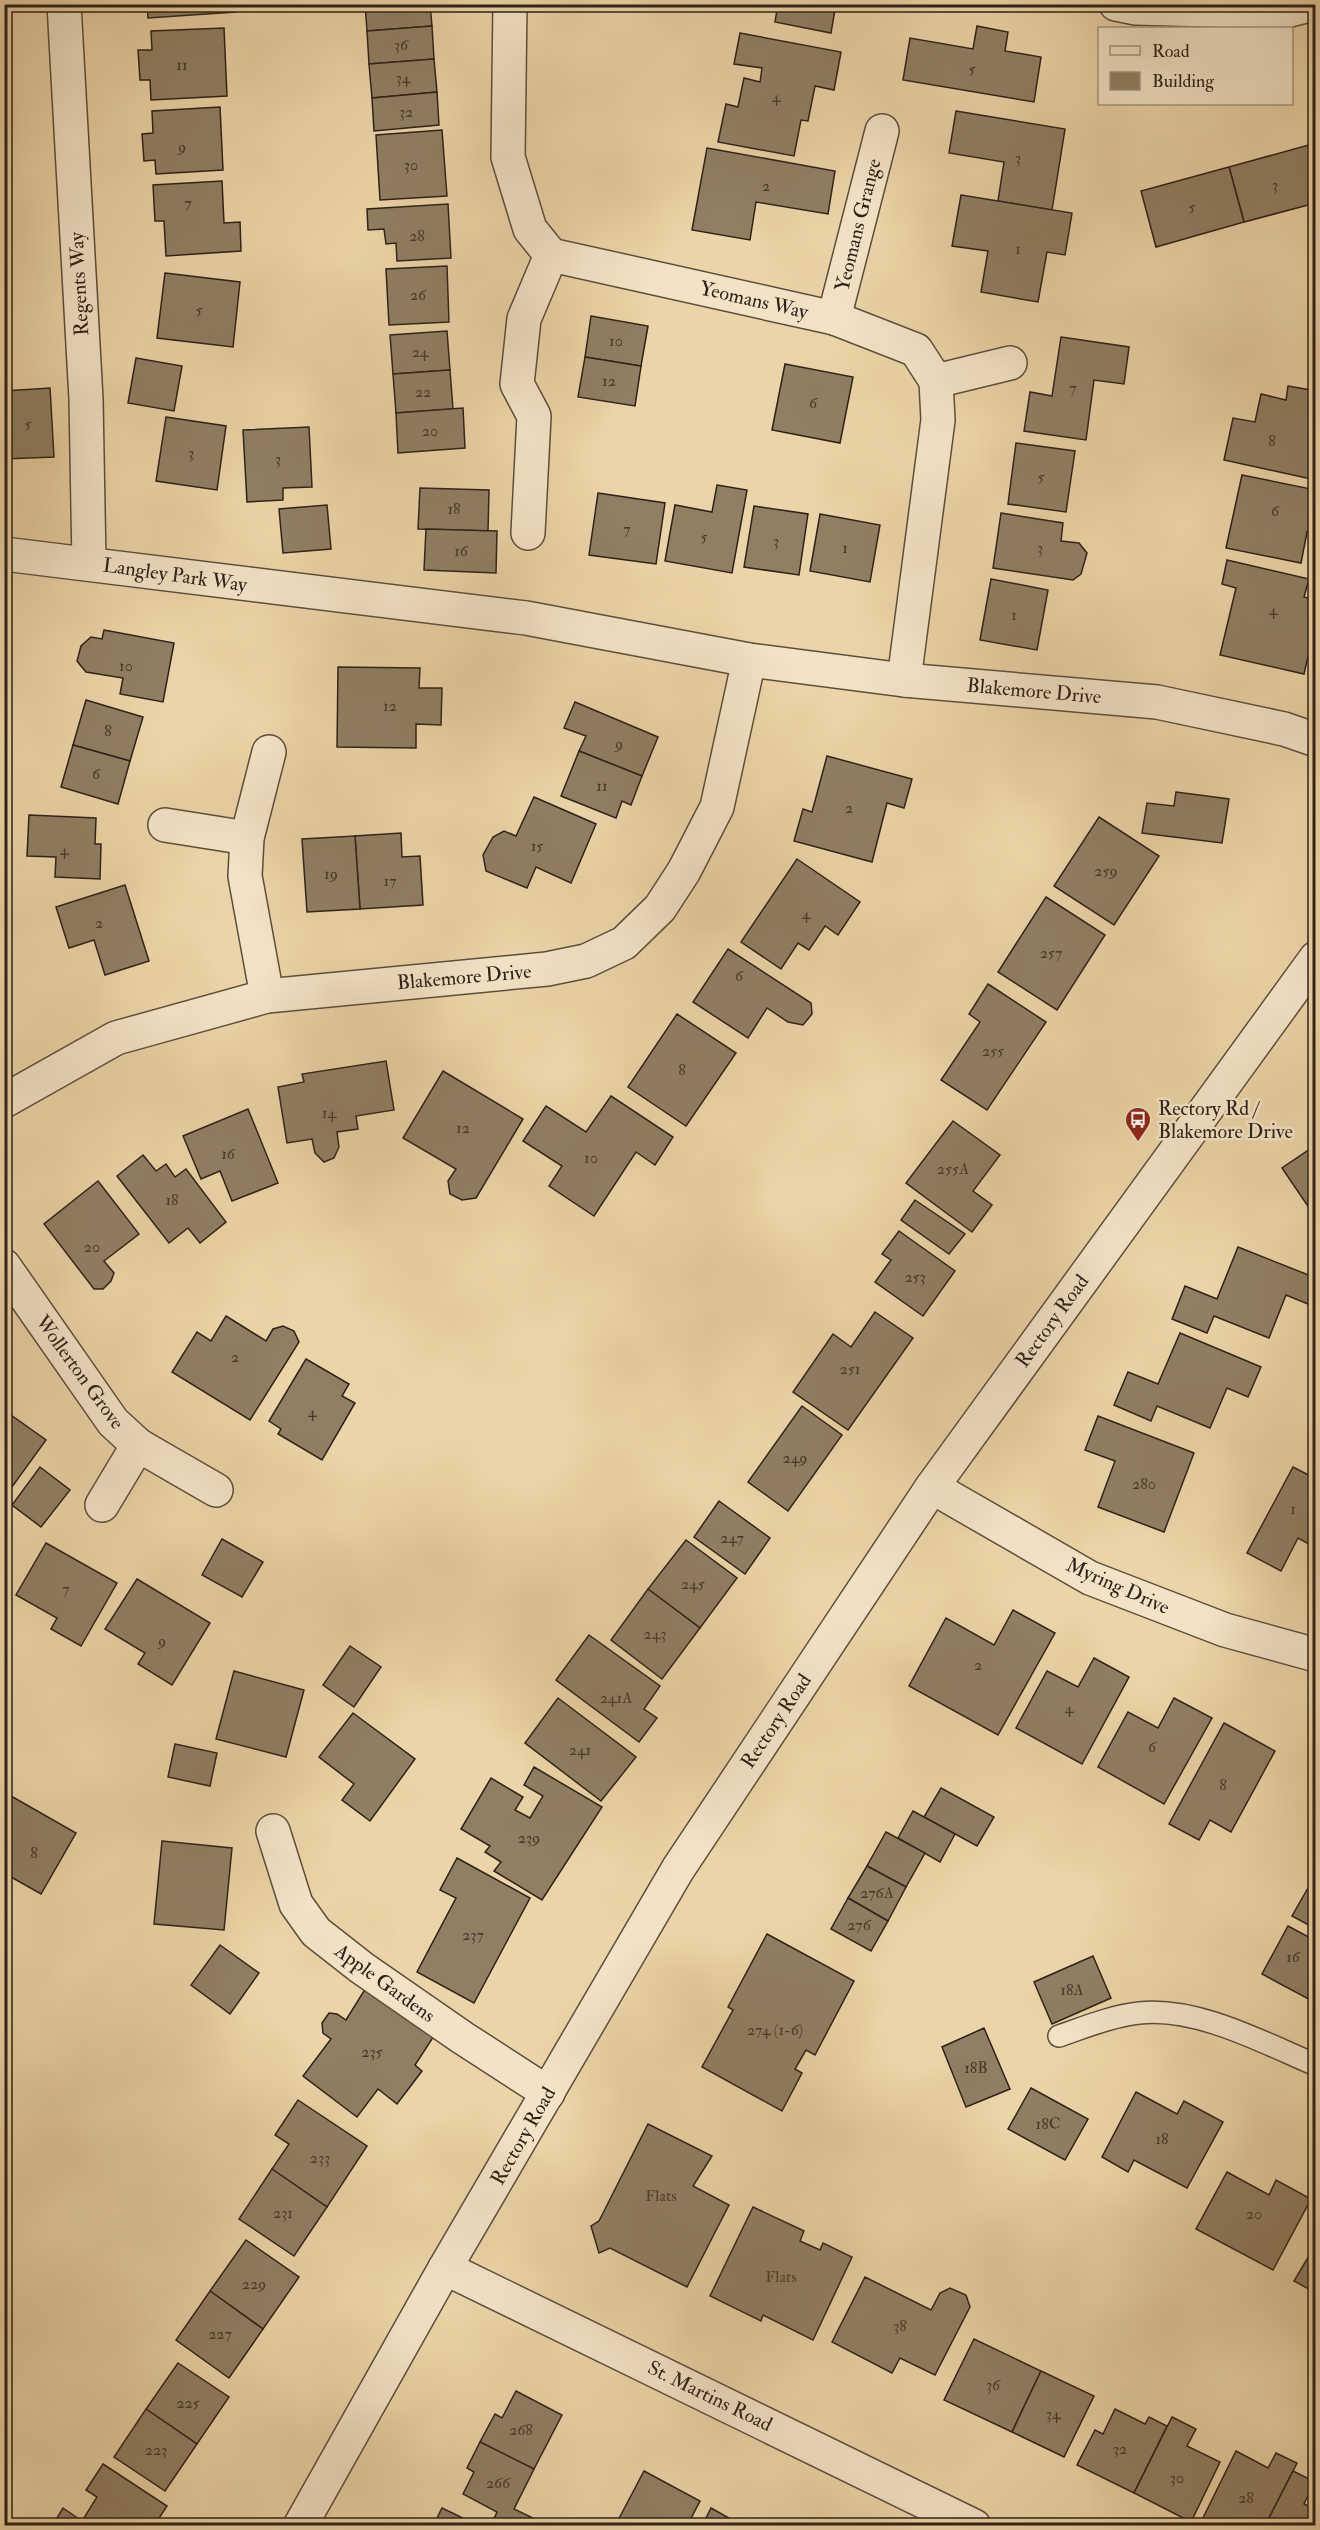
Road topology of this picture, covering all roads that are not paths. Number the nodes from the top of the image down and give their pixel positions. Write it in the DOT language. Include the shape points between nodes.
graph roads {
  1 [pos="64,4"];
  2 [pos="510,4"];
  3 [pos="1116,4"];
  4 [pos="1312,4"];
  5 [pos="882,130"];
  6 [pos="551,255"];
  7 [pos="834,318"];
  8 [pos="1010,363"];
  9 [pos="936,381"];
  10 [pos="528,533"];
  11 [pos="4,554"];
  12 [pos="89,563"];
  13 [pos="346,597"];
  14 [pos="749,660"];
  15 [pos="904,680"];
  16 [pos="1316,740"];
  17 [pos="269,752"];
  18 [pos="165,825"];
  19 [pos="247,838"];
  20 [pos="1316,958"];
  21 [pos="267,996"];
  22 [pos="4,1101"];
  23 [pos="4,1266"];
  24 [pos="138,1445"];
  25 [pos="932,1487"];
  26 [pos="216,1490"];
  27 [pos="102,1505"];
  28 [pos="1316,1655"];
  29 [pos="273,1831"];
  30 [pos="1059,2036"];
  31 [pos="1316,2065"];
  32 [pos="548,2093"];
  33 [pos="446,2268"];
  34 [pos="300,2526"];
  35 [pos="974,2526"];
  1 -- 12 [label="street, Regents Way" via="86,399"];
  2 -- 6 [label="street" via="508,157 530,229"];
  3 -- 4 [label="street" via="1136,8 1282,12"];
  5 -- 7 [label="street, Yeomans Grange"];
  6 -- 7 [label="street, Yeomans Way"];
  6 -- 10 [label="street" via="524,319 517,384 534,416"];
  7 -- 9 [label="street, Yeomans Way" via="916,350"];
  8 -- 9 [label="street"];
  9 -- 15 [label="street, Yeomans Way" via="938,420"];
  11 -- 12 [label="street, Langley Park Way"];
  12 -- 13 [label="street, Langley Park Way"];
  13 -- 14 [label="street, Blakemore Drive" via="526,618"];
  14 -- 15 [label="street, Blakemore Drive"];
  14 -- 21 [label="street, Blakemore Drive" via="717,807 660,908 624,943 586,961 547,969"];
  15 -- 16 [label="street, Blakemore Drive" via="1157,702 1284,729"];
  17 -- 19 [label="street"];
  18 -- 19 [label="street"];
  19 -- 21 [label="street" via="245,876"];
  20 -- 25 [label="street, Rectory Road"];
  21 -- 22 [label="street, Blakemore Drive" via="116,1038"];
  23 -- 24 [label="street, Wollerton Grove" via="113,1422"];
  24 -- 26 [label="street, Wollerton Grove"];
  24 -- 27 [label="street, Wollerton Grove"];
  25 -- 28 [label="street, Myring Drive" via="1090,1578 1225,1630"];
  25 -- 32 [label="street, Rectory Road" via="678,1869"];
  29 -- 32 [label="street, Apple Gardens" via="296,1904 316,1932 371,1975"];
  30 -- 31 [label="lane" via="1142,2012 1198,2017"];
  32 -- 33 [label="street, Rectory Road"];
  33 -- 34 [label="street, Rectory Road"];
  33 -- 35 [label="street, St. Martins Road"];
}
